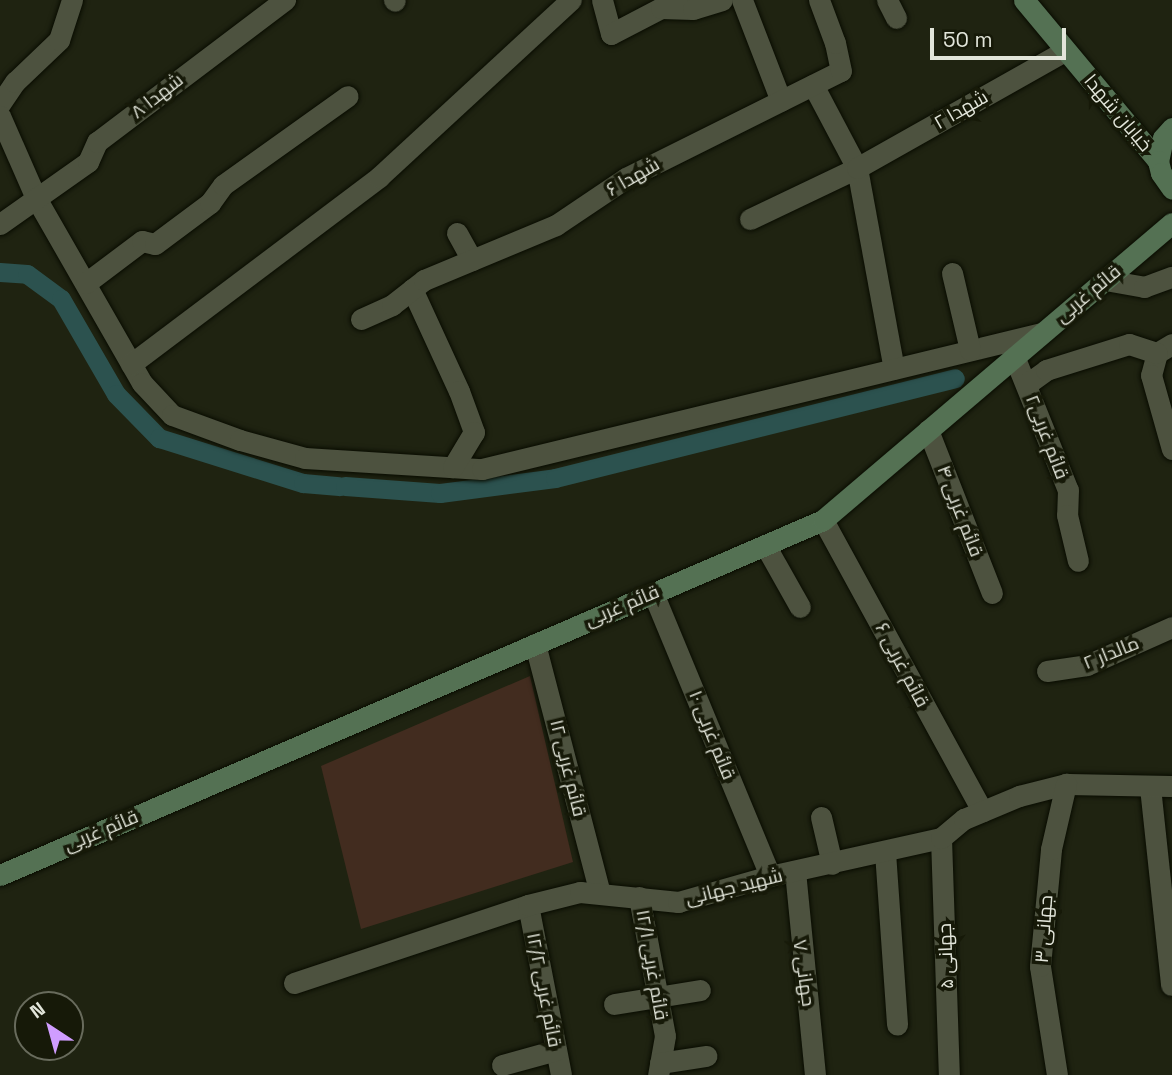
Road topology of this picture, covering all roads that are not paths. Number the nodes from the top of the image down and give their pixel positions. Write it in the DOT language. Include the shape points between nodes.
graph roads {
  1 [pos="72,0"];
  2 [pos="285,0"];
  3 [pos="571,0"];
  4 [pos="603,0"];
  5 [pos="722,0"];
  6 [pos="741,0"];
  7 [pos="819,0"];
  8 [pos="1024,0"];
  9 [pos="1065,51"];
  10 [pos="813,85"];
  11 [pos="348,96"];
  12 [pos="781,101"];
  13 [pos="0,104"];
  14 [pos="0,116"];
  15 [pos="1172,128"];
  16 [pos="1158,160"];
  17 [pos="858,169"];
  18 [pos="1172,188"];
  19 [pos="36,198"];
  20 [pos="750,219"];
  21 [pos="1172,223"];
  22 [pos="0,224"];
  23 [pos="457,233"];
  24 [pos="472,260"];
  25 [pos="952,273"];
  26 [pos="1172,277"];
  27 [pos="1105,279"];
  28 [pos="86,283"];
  29 [pos="412,289"];
  30 [pos="361,319"];
  31 [pos="1042,333"];
  32 [pos="1165,349"];
  33 [pos="970,350"];
  34 [pos="1014,356"];
  35 [pos="131,364"];
  36 [pos="894,369"];
  37 [pos="1027,384"];
  38 [pos="928,430"];
  39 [pos="1172,449"];
  40 [pos="453,467"];
  41 [pos="823,520"];
  42 [pos="765,545"];
  43 [pos="1078,561"];
  44 [pos="653,593"];
  45 [pos="992,593"];
  46 [pos="800,607"];
  47 [pos="1172,627"];
  48 [pos="536,644"];
  49 [pos="1047,671"];
  50 [pos="1066,784"];
  51 [pos="1172,786"];
  52 [pos="1150,788"];
  53 [pos="982,811"];
  54 [pos="821,817"];
  55 [pos="941,838"];
  56 [pos="885,852"];
  57 [pos="832,864"];
  58 [pos="795,871"];
  59 [pos="0,875"];
  60 [pos="770,876"];
  61 [pos="600,893"];
  62 [pos="639,897"];
  63 [pos="528,905"];
  64 [pos="294,983"];
  65 [pos="1171,985"];
  66 [pos="700,990"];
  67 [pos="658,999"];
  68 [pos="614,1004"];
  69 [pos="897,1026"];
  70 [pos="556,1050"];
  71 [pos="706,1056"];
  72 [pos="502,1065"];
  73 [pos="659,1069"];
  74 [pos="561,1075"];
  75 [pos="815,1075"];
  76 [pos="948,1075"];
  77 [pos="1057,1075"];
  1 -- 13 [label="street" via="59,40 15,82"];
  2 -- 19 [label="street, شهدا ۸" via="97,142 88,162"];
  3 -- 35 [label="street" via="379,177"];
  4 -- 5 [label="street" via="611,34 661,8 694,9"];
  6 -- 12 [label="street"];
  7 -- 10 [label="street, شهدا ۶" via="841,71"];
  8 -- 9 [label="main road, خیابان شهدا"];
  9 -- 16 [label="main road, خیابان شهدا"];
  9 -- 17 [label="street, شهدا ۲"];
  10 -- 12 [label="street, شهدا ۶"];
  10 -- 17 [label="street"];
  11 -- 28 [label="street" via="223,185 210,203 155,244 142,241"];
  12 -- 24 [label="street, شهدا ۶" via="626,178 556,225"];
  14 -- 19 [label="street"];
  15 -- 16 [label="main road" via="1163,138"];
  16 -- 18 [label="main road, خیابان شهدا"];
  17 -- 20 [label="street, شهدا ۲"];
  17 -- 36 [label="street"];
  19 -- 22 [label="street, شهدا ۸"];
  19 -- 28 [label="street"];
  21 -- 27 [label="main road, قائم غربی"];
  23 -- 24 [label="street"];
  24 -- 29 [label="street, شهدا ۶"];
  25 -- 33 [label="street"];
  26 -- 27 [label="street" via="1144,287"];
  27 -- 31 [label="main road, قائم غربی"];
  28 -- 35 [label="street"];
  29 -- 30 [label="street, شهدا ۶" via="392,305"];
  29 -- 40 [label="street" via="474,432"];
  31 -- 33 [label="street"];
  31 -- 34 [label="main road, قائم غربی"];
  32 -- 37 [label="street" via="1129,344 1046,370"];
  32 -- 39 [label="street" via="1151,375"];
  33 -- 36 [label="street"];
  34 -- 37 [label="street, ۲قائم غربی"];
  34 -- 38 [label="main road, قائم غربی"];
  35 -- 40 [label="street" via="172,415 240,440 304,458"];
  36 -- 40 [label="street" via="482,469"];
  37 -- 43 [label="street, ۲قائم غربی" via="1068,490 1067,515"];
  38 -- 41 [label="main road, قائم غربی"];
  38 -- 45 [label="street, قائم غربی ۴"];
  41 -- 42 [label="main road, قائم غربی"];
  41 -- 53 [label="street, قائم غربی ۶"];
  42 -- 44 [label="main road, قائم غربی"];
  42 -- 46 [label="street"];
  44 -- 48 [label="main road, قائم غربی"];
  44 -- 60 [label="street, قائم غربی ۱۰"];
  47 -- 49 [label="street, مالدار ۲" via="1087,665"];
  48 -- 59 [label="main road, قائم غربی"];
  48 -- 61 [label="street, قائم غربی ۱۲"];
  50 -- 52 [label="street, شهید جهانی"];
  50 -- 53 [label="street, شهید جهانی"];
  50 -- 77 [label="street, جهانی ۳" via="1051,849 1040,966"];
  51 -- 52 [label="street, شهید جهانی"];
  52 -- 65 [label="street"];
  53 -- 55 [label="street, شهید جهانی"];
  54 -- 57 [label="street"];
  55 -- 56 [label="street, شهید جهانی"];
  55 -- 76 [label="street, جهانی ۵"];
  56 -- 57 [label="street, شهید جهانی"];
  56 -- 69 [label="street"];
  57 -- 58 [label="street, شهید جهانی"];
  58 -- 60 [label="street, شهید جهانی"];
  58 -- 75 [label="street, جهانی ۷"];
  60 -- 62 [label="street, شهید جهانی" via="678,902"];
  61 -- 62 [label="street, شهید جهانی"];
  61 -- 63 [label="street, شهید جهانی" via="580,892"];
  62 -- 67 [label="street, قائم غربی ۱۲/۱"];
  63 -- 64 [label="street, شهید جهانی"];
  63 -- 70 [label="street, قائم غربی ۱۲/۲"];
  66 -- 67 [label="street"];
  67 -- 68 [label="street"];
  67 -- 73 [label="street, قائم غربی ۱۲/۱" via="665,1036"];
  70 -- 72 [label="street"];
  70 -- 74 [label="street, قائم غربی ۱۲/۲"];
  71 -- 73 [label="street"];
}
